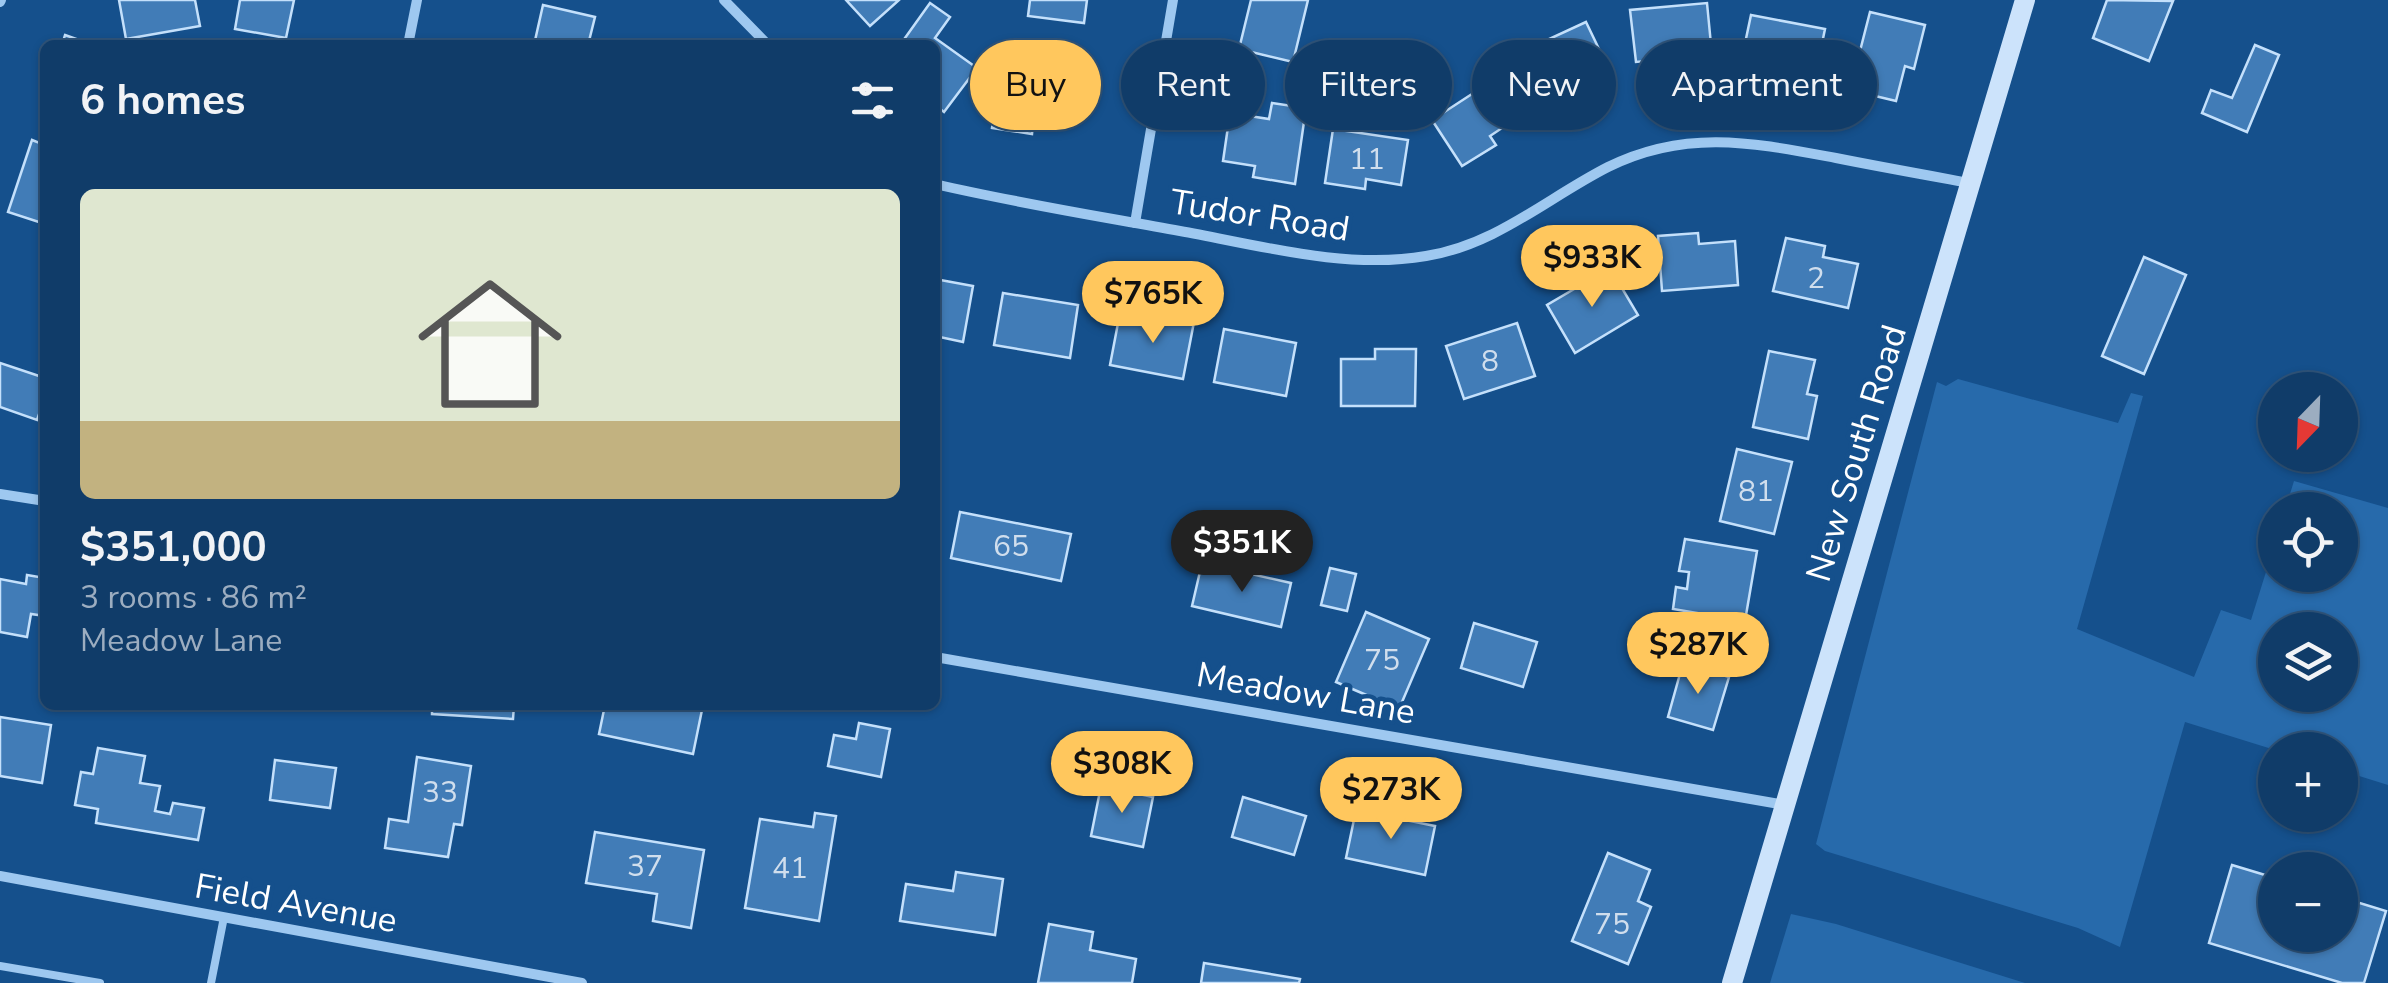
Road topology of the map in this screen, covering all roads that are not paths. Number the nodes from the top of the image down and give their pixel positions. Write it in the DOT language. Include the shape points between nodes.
graph roads {
  1 [pos="416,0"];
  2 [pos="724,0"];
  3 [pos="1173,0"];
  4 [pos="2025,0"];
  5 [pos="409,40"];
  6 [pos="763,40"];
  7 [pos="1970,183"];
  8 [pos="940,185"];
  9 [pos="1135,223"];
  10 [pos="0,494"];
  11 [pos="40,501"];
  12 [pos="940,658"];
  13 [pos="1785,805"];
  14 [pos="0,876"];
  15 [pos="224,917"];
  16 [pos="0,966"];
  17 [pos="100,983"];
  18 [pos="211,983"];
  19 [pos="582,983"];
  20 [pos="1732,983"];
  1 -- 5 [label="street"];
  2 -- 6 [label="street"];
  3 -- 9 [label="street"];
  4 -- 7 [label="street, New South Road"];
  7 -- 9 [label="street, Tudor Road" via="1744,141 1696,141 1609,166 1512,226 1425,257 1333,259"];
  7 -- 13 [label="street, New South Road"];
  8 -- 9 [label="street, Tudor Road"];
  10 -- 11 [label="street"];
  12 -- 13 [label="street, Meadow Lane"];
  13 -- 20 [label="street, New South Road"];
  14 -- 15 [label="street, Field Avenue"];
  15 -- 18 [label="lane"];
  15 -- 19 [label="street, Field Avenue"];
  16 -- 17 [label="lane"];
}
